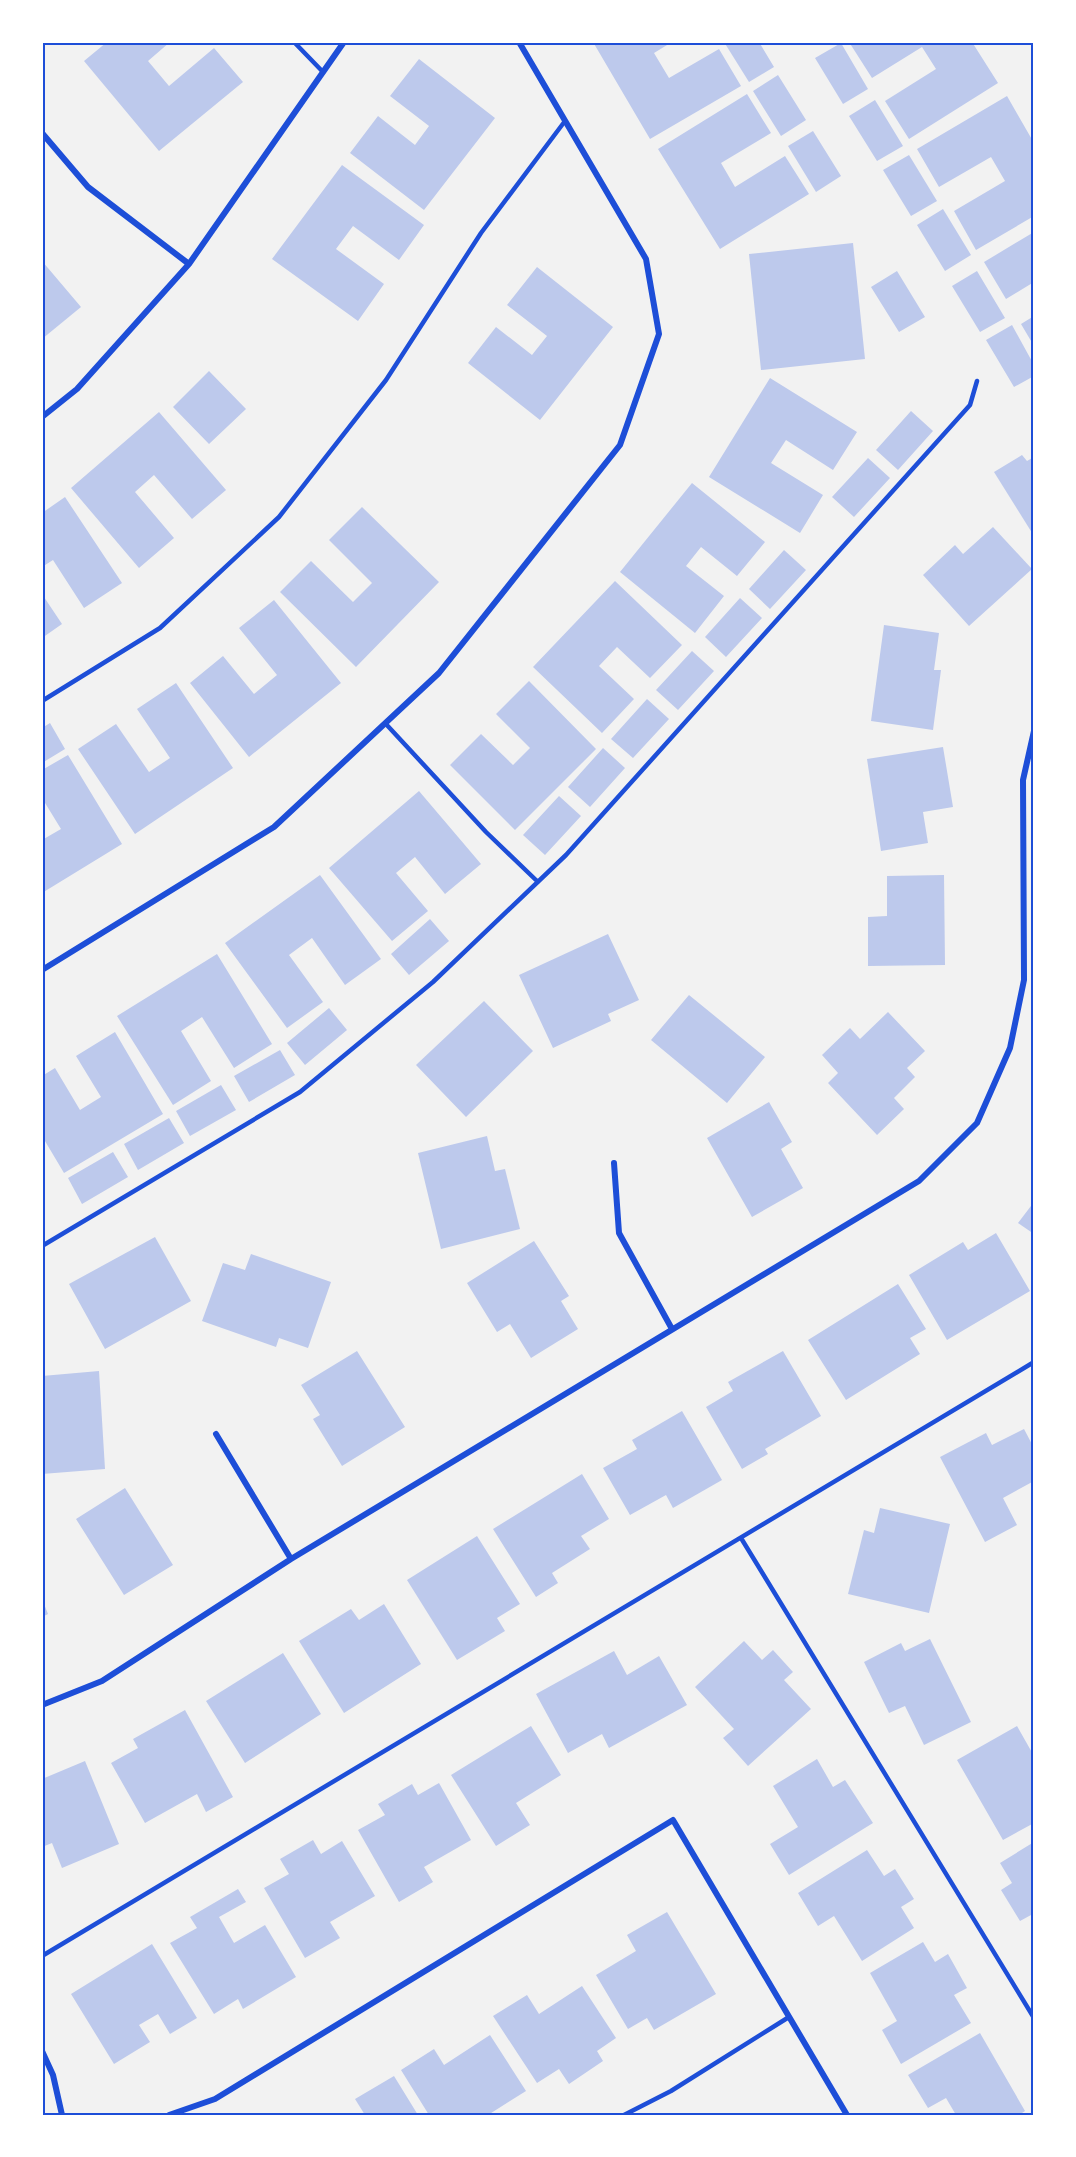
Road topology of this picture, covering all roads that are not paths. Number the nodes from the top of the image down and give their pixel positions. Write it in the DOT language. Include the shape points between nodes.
graph roads {
  1 [pos="294,42"];
  2 [pos="344,42"];
  3 [pos="519,42"];
  4 [pos="323,72"];
  5 [pos="566,121"];
  6 [pos="42,132"];
  7 [pos="189,264"];
  8 [pos="977,381"];
  9 [pos="42,417"];
  10 [pos="42,701"];
  11 [pos="385,723"];
  12 [pos="1034,731"];
  13 [pos="538,882"];
  14 [pos="42,970"];
  15 [pos="614,1163"];
  16 [pos="42,1246"];
  17 [pos="672,1329"];
  18 [pos="1034,1362"];
  19 [pos="216,1434"];
  20 [pos="741,1538"];
  21 [pos="291,1559"];
  22 [pos="42,1706"];
  23 [pos="42,1956"];
  24 [pos="789,2017"];
  25 [pos="1034,2018"];
  26 [pos="42,2051"];
  27 [pos="62,2115"];
  28 [pos="169,2115"];
  29 [pos="624,2115"];
  30 [pos="847,2115"];
  1 -- 4 [label="lane"];
  2 -- 4 [label="street"];
  3 -- 5 [label="street"];
  4 -- 7 [label="street"];
  5 -- 10 [label="lane" via="481,233 386,380 279,518 160,628"];
  5 -- 11 [label="street" via="646,260 659,334 620,445 439,673"];
  6 -- 7 [label="street" via="88,188"];
  7 -- 9 [label="street" via="77,389"];
  8 -- 13 [label="lane" via="970,405"];
  11 -- 13 [label="lane"];
  11 -- 14 [label="street" via="274,827"];
  12 -- 17 [label="street" via="1023,780 1024,980 1010,1048 977,1123 919,1181"];
  13 -- 16 [label="lane" via="433,982 300,1092"];
  15 -- 17 [label="street" via="620,1233"];
  17 -- 21 [label="street"];
  18 -- 20 [label="lane"];
  19 -- 21 [label="street"];
  20 -- 23 [label="lane"];
  20 -- 25 [label="lane"];
  21 -- 22 [label="street" via="102,1682"];
  24 -- 28 [label="street" via="673,1820 215,2098"];
  24 -- 29 [label="lane" via="671,2091"];
  24 -- 30 [label="street"];
  26 -- 27 [label="street" via="53,2075"];
}
